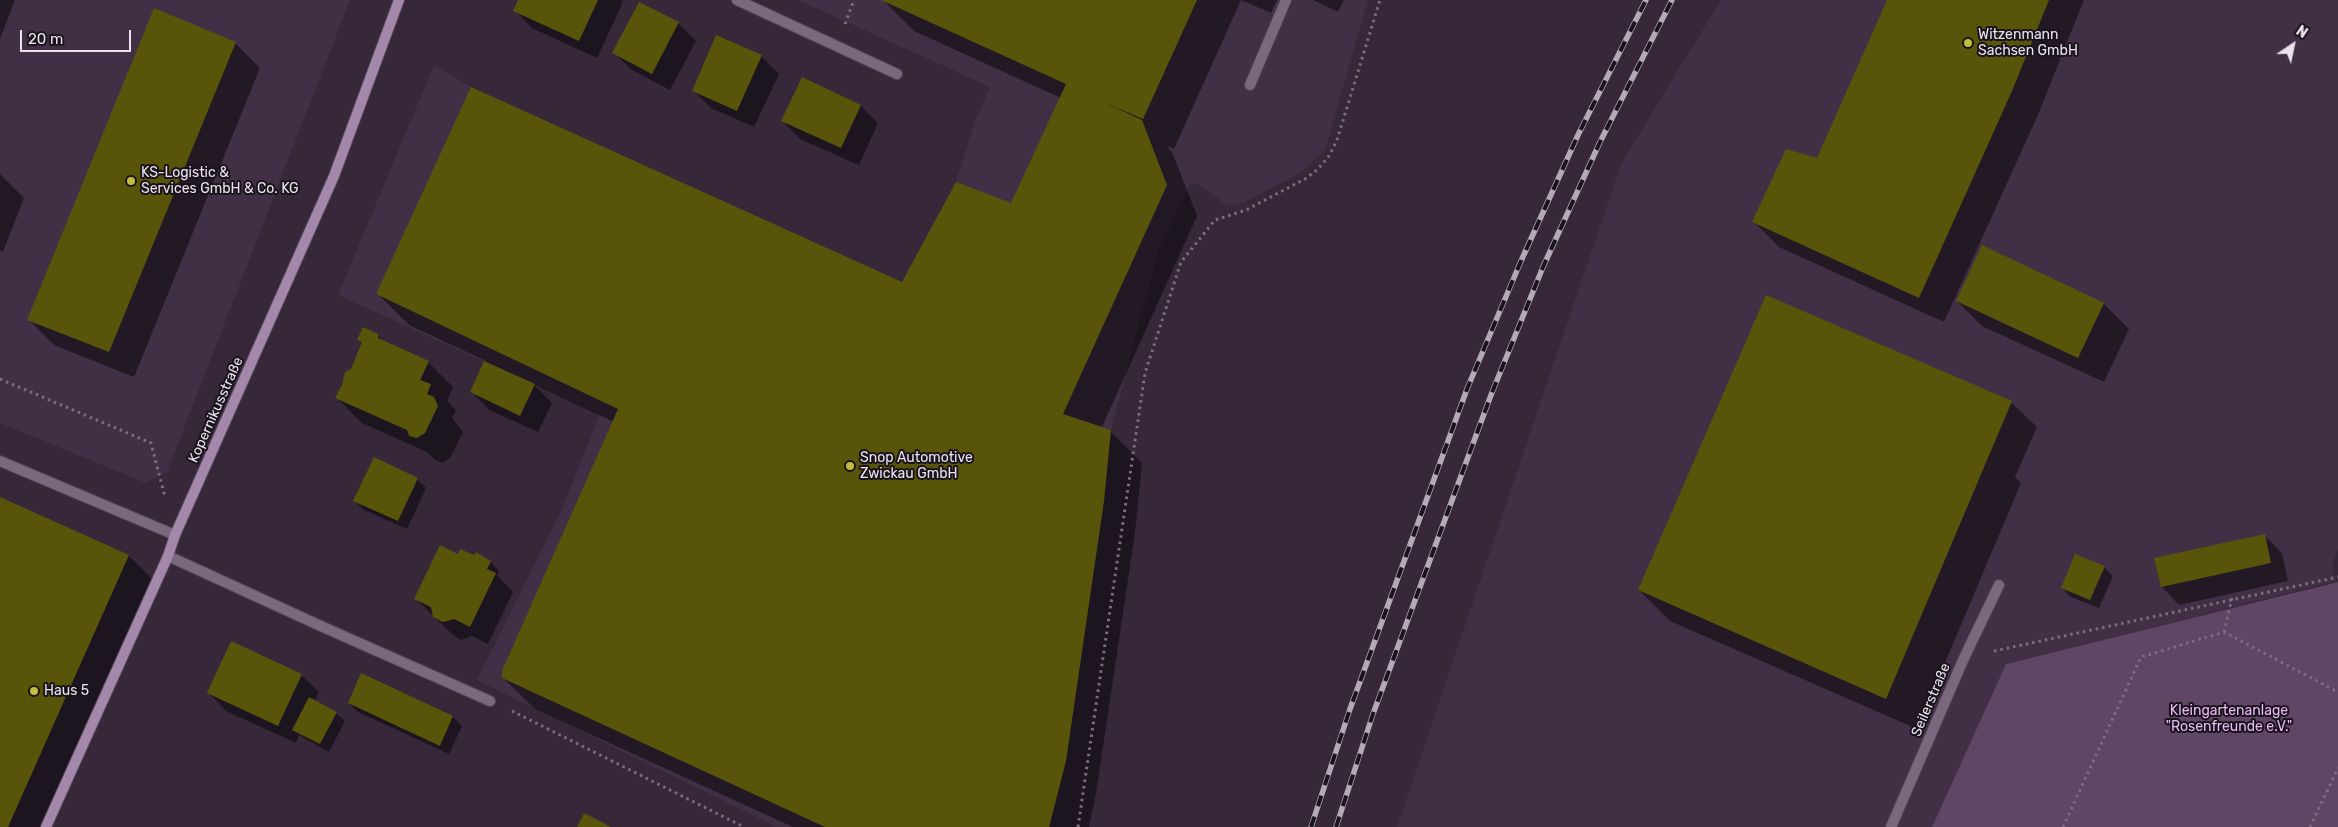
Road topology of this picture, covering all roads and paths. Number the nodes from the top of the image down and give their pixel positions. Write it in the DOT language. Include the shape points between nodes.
graph roads {
  1 [pos="399,0"];
  2 [pos="737,0"];
  3 [pos="1286,0"];
  4 [pos="1380,0"];
  5 [pos="897,74"];
  6 [pos="1250,85"];
  7 [pos="0,379"];
  8 [pos="0,461"];
  9 [pos="175,535"];
  10 [pos="168,556"];
  11 [pos="2338,577"];
  12 [pos="1999,585"];
  13 [pos="2232,598"];
  14 [pos="2224,632"];
  15 [pos="1964,658"];
  16 [pos="2338,692"];
  17 [pos="490,701"];
  18 [pos="2338,768"];
  19 [pos="46,827"];
  20 [pos="744,827"];
  21 [pos="1078,827"];
  22 [pos="1891,827"];
  23 [pos="2063,827"];
  24 [pos="2310,827"];
  1 -- 9 [label="street, Kopernikusstraße" via="334,176"];
  2 -- 5 [label="street"];
  3 -- 6 [label="street"];
  4 -- 21 [label="path" via="1337,140 1329,156 1305,179 1246,210 1215,220 1181,262 1145,373"];
  7 -- 9 [label="path" via="151,443"];
  8 -- 9 [label="street"];
  9 -- 10 [label="street, Kopernikusstraße"];
  10 -- 17 [label="street"];
  10 -- 19 [label="street, Kopernikusstraße"];
  11 -- 13 [label="path"];
  12 -- 15 [label="street, Seilerstraße"];
  13 -- 14 [label="path"];
  13 -- 15 [label="path"];
  14 -- 16 [label="path"];
  14 -- 23 [label="path" via="2142,656"];
  15 -- 22 [label="street, Seilerstraße"];
  17 -- 20 [label="path"];
  18 -- 24 [label="path"];
}
